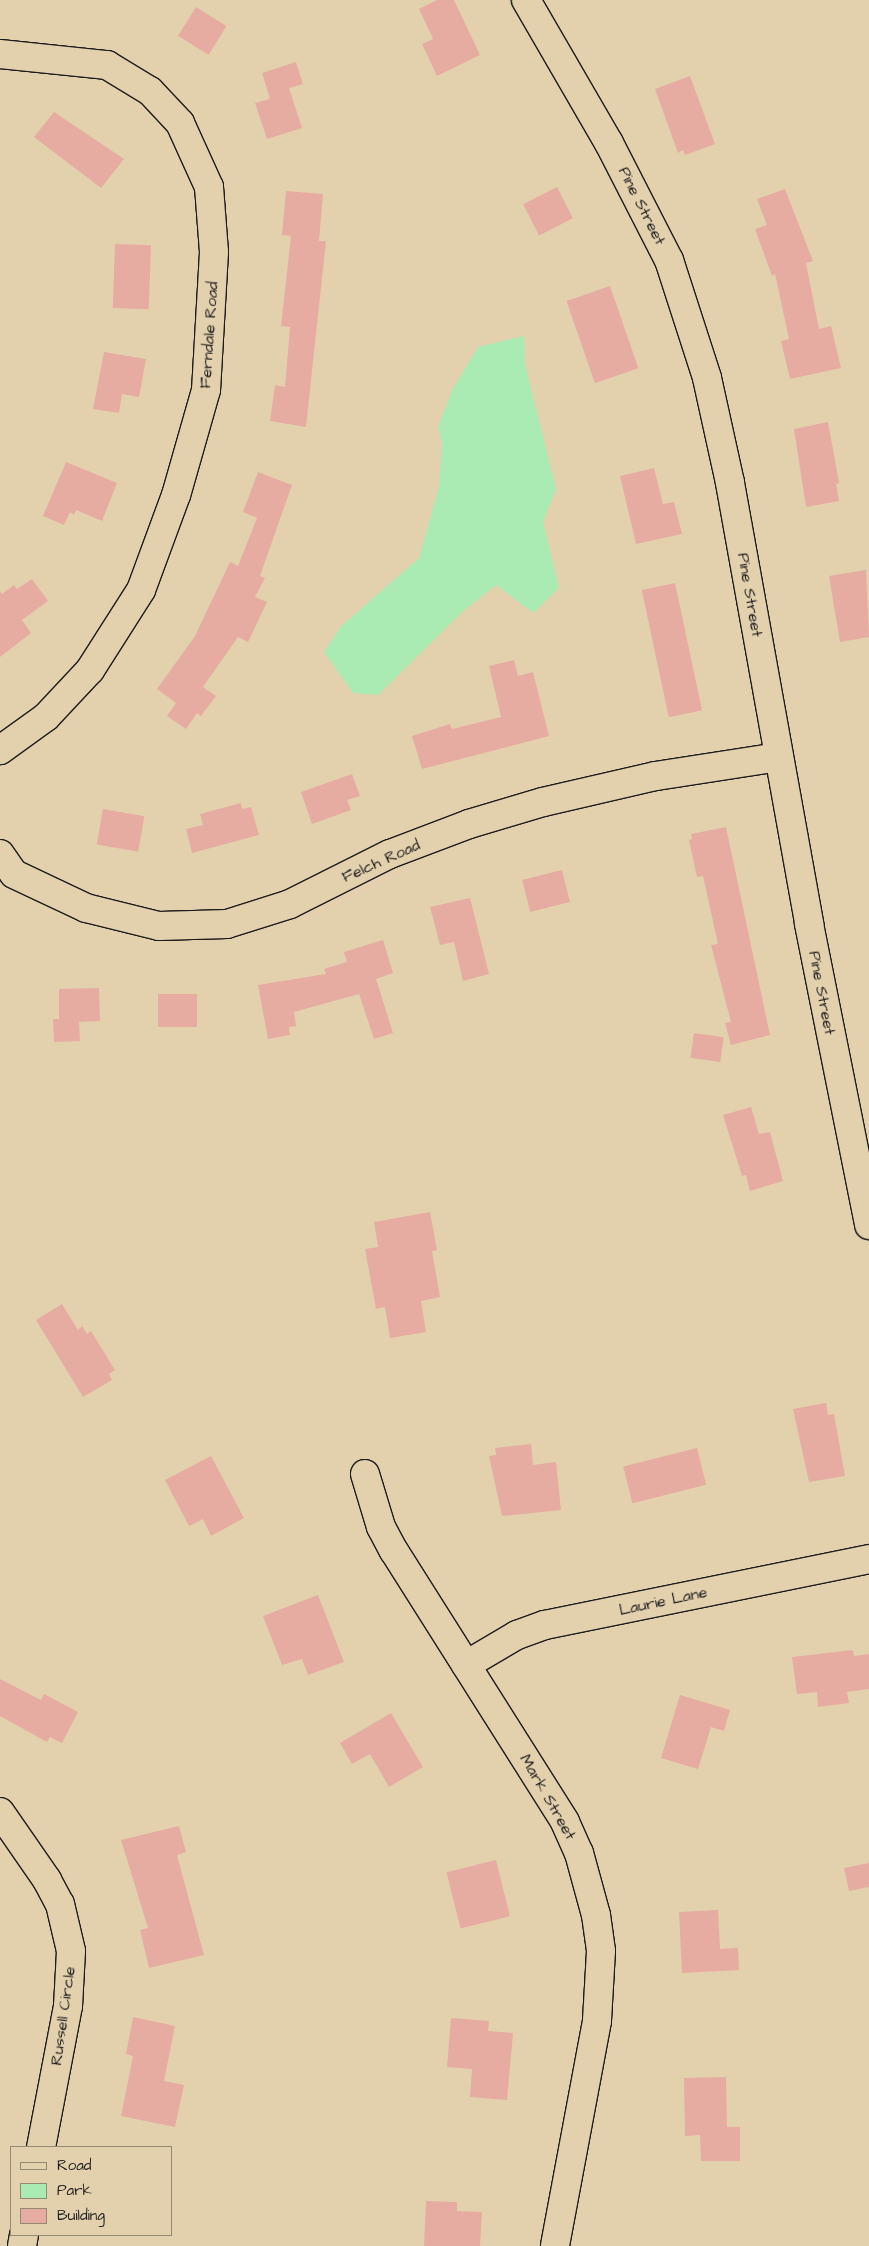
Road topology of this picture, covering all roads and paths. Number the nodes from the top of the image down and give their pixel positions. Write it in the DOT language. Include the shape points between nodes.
graph roads {
  1 [pos="526,0"];
  2 [pos="0,54"];
  3 [pos="0,750"];
  4 [pos="779,757"];
  5 [pos="4,872"];
  6 [pos="869,1225"];
  7 [pos="365,1474"];
  8 [pos="869,1559"];
  9 [pos="466,1666"];
  10 [pos="0,1812"];
  11 [pos="41,2146"];
  12 [pos="555,2246"];
  1 -- 4 [label="street, Pine Street" via="642,206 669,260 692,327 723,447"];
  2 -- 3 [label="street, Ferndale Road" via="107,65 150,91 180,123 209,187 214,252 206,390 176,495 141,590 90,670 46,717"];
  4 -- 5 [label="street, Felch Road" via="656,776 543,802 469,824 390,854 290,904 227,924 159,926 86,908"];
  4 -- 6 [label="street, Pine Street"];
  7 -- 9 [label="street, Mark Street" via="381,1527"];
  8 -- 9 [label="street, Laurie Lane" via="544,1625 517,1635"];
  9 -- 12 [label="street, Mark Street" via="565,1822 579,1853 596,1915 601,1951 598,2021"];
  10 -- 11 [label="street, Russell Circle" via="60,1904 71,1951 68,2006"];
}
